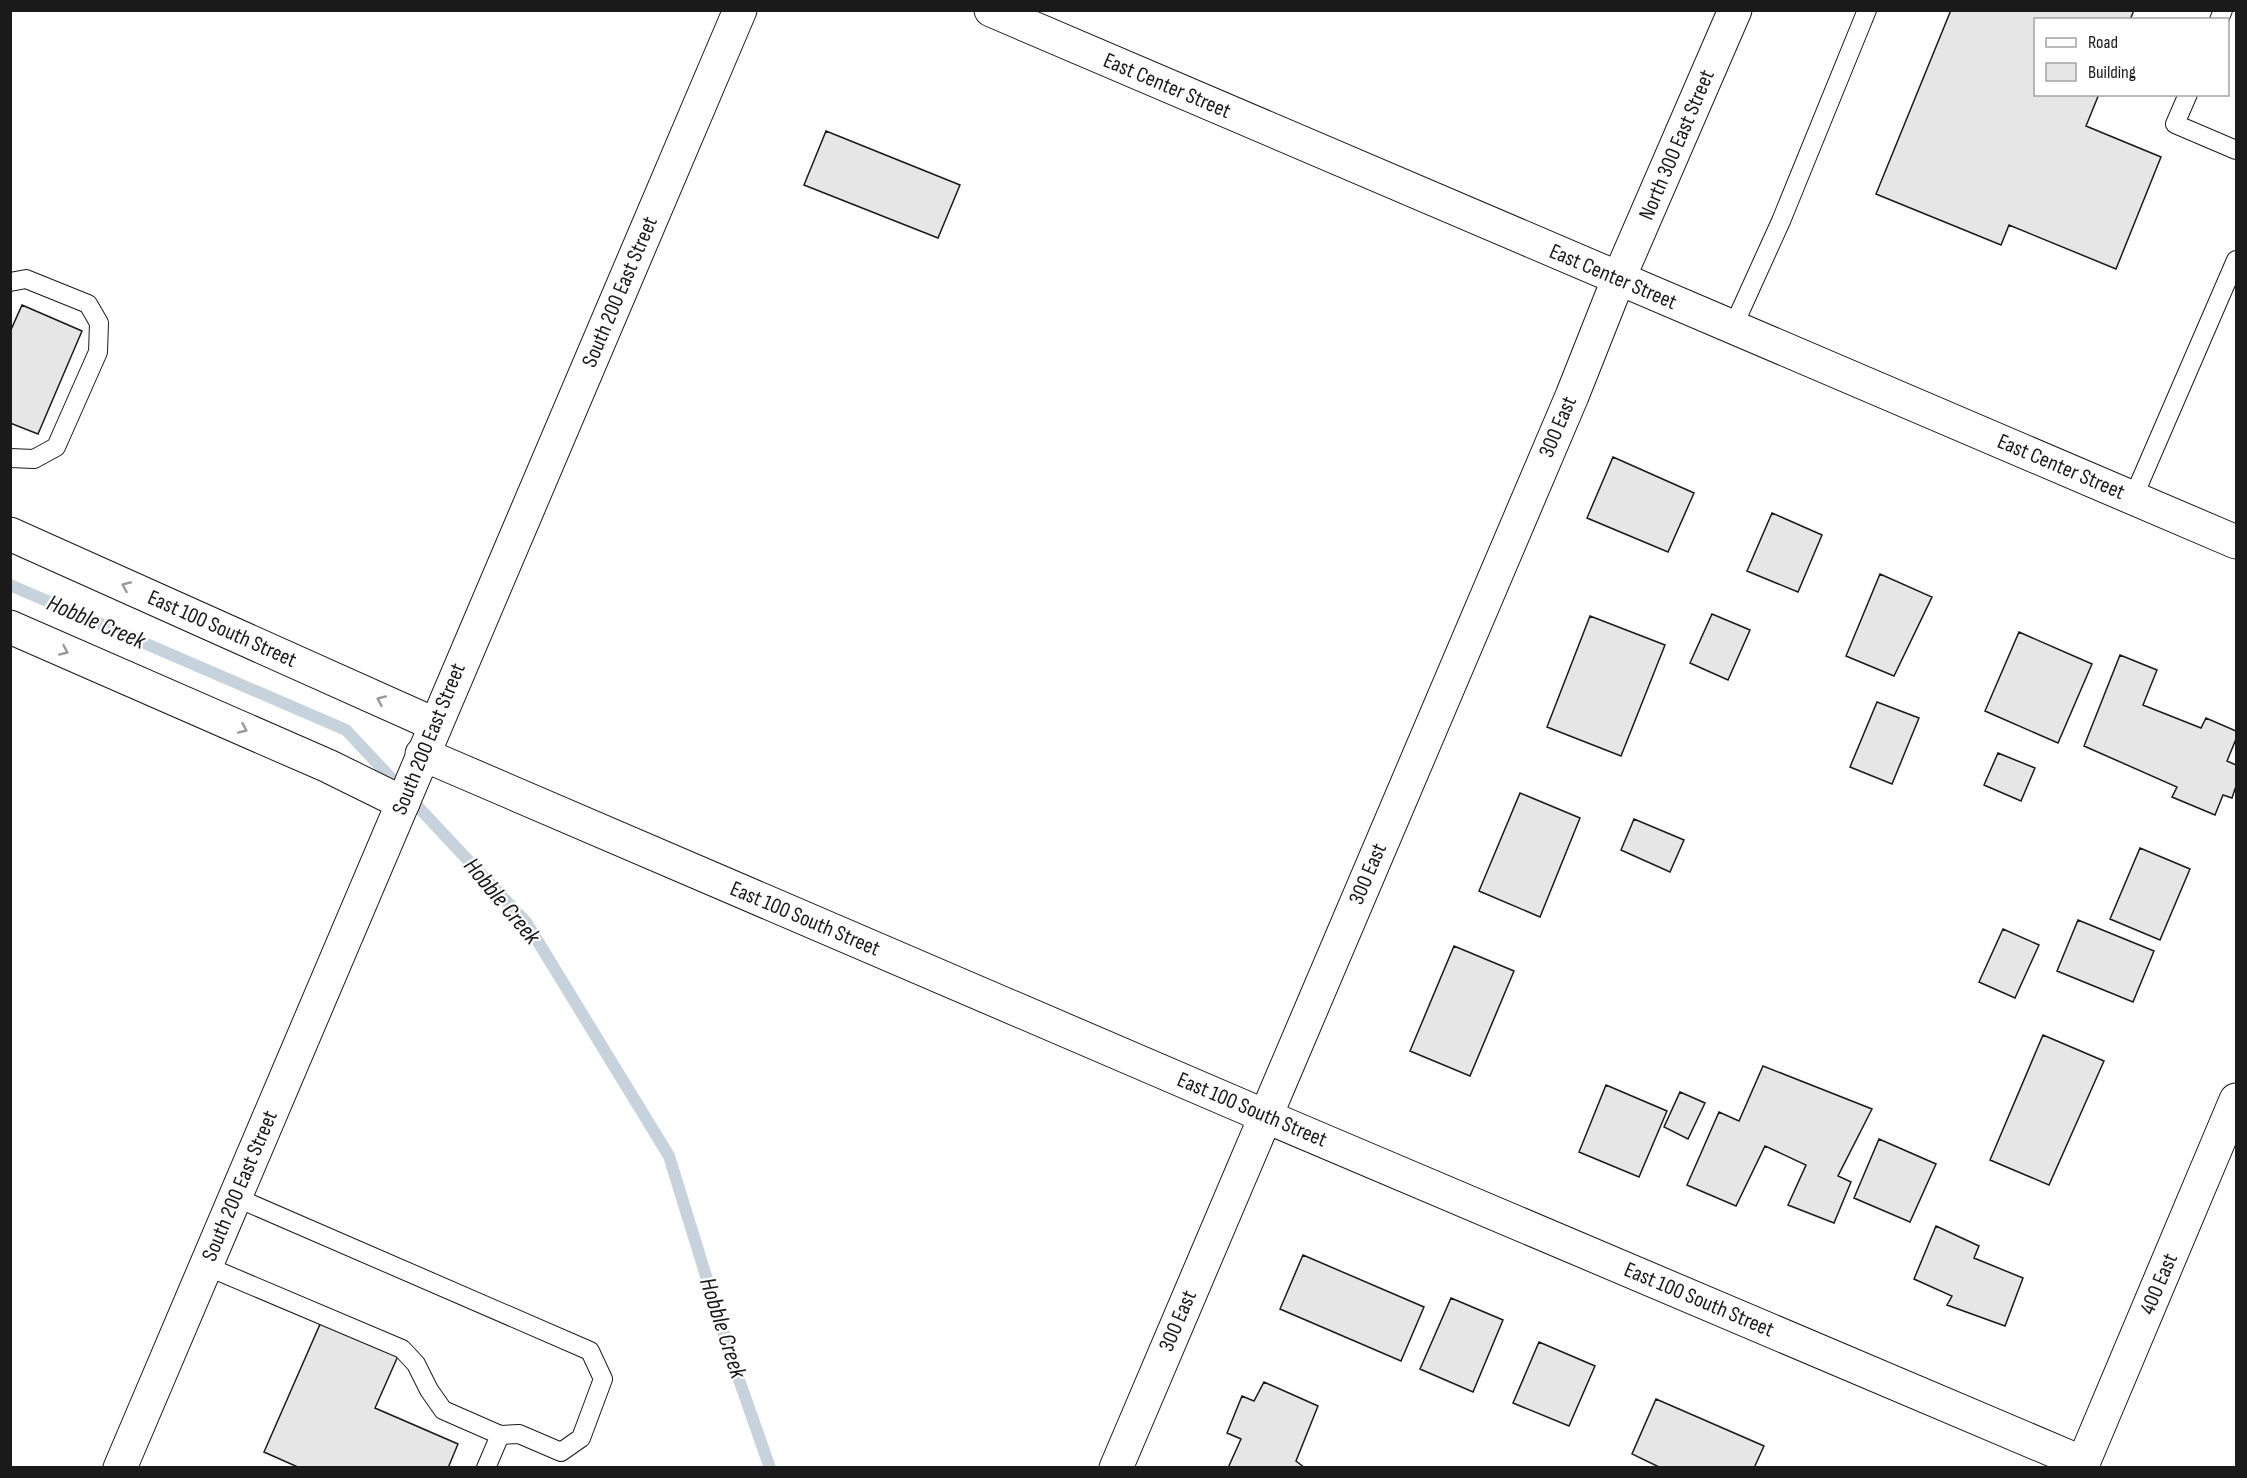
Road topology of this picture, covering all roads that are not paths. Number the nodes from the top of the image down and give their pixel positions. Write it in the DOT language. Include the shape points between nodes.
graph roads {
  1 [pos="740,10"];
  2 [pos="991,10"];
  3 [pos="1735,10"];
  4 [pos="1867,10"];
  5 [pos="2187,96"];
  6 [pos="2236,150"];
  7 [pos="2236,260"];
  8 [pos="1618,280"];
  9 [pos="10,282"];
  10 [pos="1733,327"];
  11 [pos="10,458"];
  12 [pos="2133,498"];
  13 [pos="10,534"];
  14 [pos="2236,543"];
  15 [pos="10,627"];
  16 [pos="434,724"];
  17 [pos="421,758"];
  18 [pos="403,803"];
  19 [pos="2236,1100"];
  20 [pos="1265,1116"];
  21 [pos="235,1197"];
  22 [pos="206,1266"];
  23 [pos="501,1435"];
  24 [pos="2082,1465"];
  25 [pos="120,1467"];
  26 [pos="486,1467"];
  27 [pos="1116,1467"];
  1 -- 16 [label="street, South 200 East Street"];
  2 -- 8 [label="street, East Center Street"];
  3 -- 8 [label="street, North 300 East Street"];
  4 -- 10 [label="lane"];
  5 -- 6 [label="lane" via="2175,124"];
  7 -- 12 [label="lane"];
  8 -- 10 [label="street, East Center Street"];
  8 -- 20 [label="street, 300 East"];
  9 -- 11 [label="lane" via="26,279 88,304 99,322 98,352 56,447 34,459"];
  10 -- 12 [label="street, East Center Street"];
  12 -- 14 [label="street, East Center Street"];
  16 -- 13 [label="street, East 100 South Street, one-way"];
  15 -- 18 [label="street, one-way" via="328,766"];
  16 -- 17 [label="street, South 200 East Street"];
  17 -- 18 [label="street, South 200 East Street"];
  17 -- 20 [label="street, East 100 South Street"];
  18 -- 21 [label="street, South 200 East Street"];
  19 -- 24 [label="street, 400 East"];
  20 -- 24 [label="street, East 100 South Street"];
  20 -- 27 [label="street, 300 East"];
  21 -- 22 [label="street, South 200 East Street"];
  21 -- 23 [label="lane" via="590,1352 603,1379 581,1438 561,1452 519,1434"];
  22 -- 23 [label="lane" via="402,1349 416,1364 443,1410"];
  22 -- 25 [label="street, South 200 East Street"];
  23 -- 26 [label="lane"];
}
